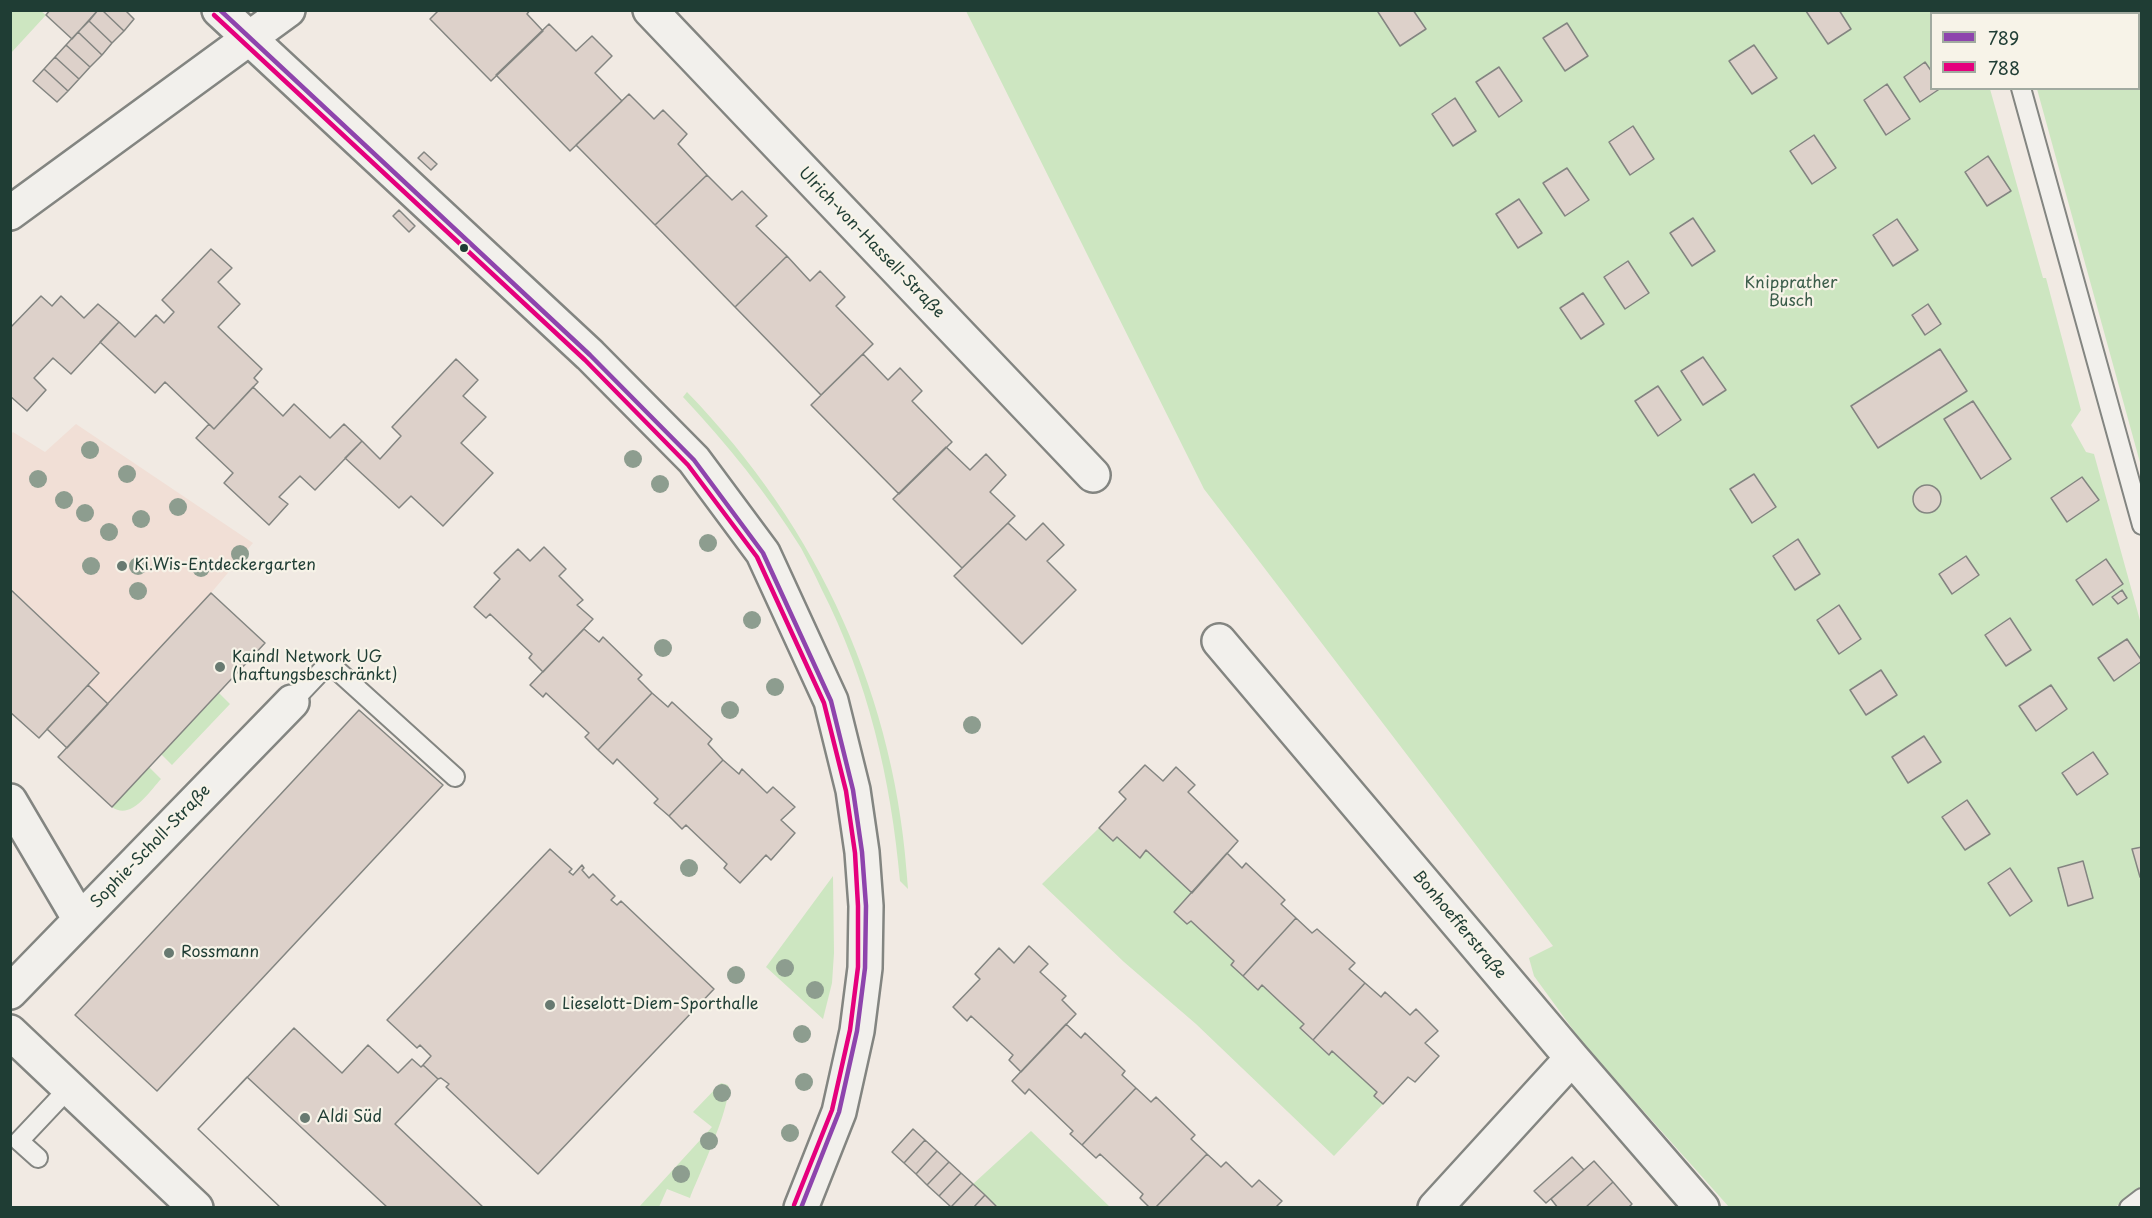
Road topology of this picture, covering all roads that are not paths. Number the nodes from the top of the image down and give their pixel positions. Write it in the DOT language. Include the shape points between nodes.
graph roads {
  1 [pos="219,10"];
  2 [pos="288,10"];
  3 [pos="650,10"];
  4 [pos="250,38"];
  5 [pos="2022,90"];
  6 [pos="10,213"];
  7 [pos="1093,475"];
  8 [pos="2142,525"];
  9 [pos="1219,641"];
  10 [pos="292,702"];
  11 [pos="455,777"];
  12 [pos="10,801"];
  13 [pos="80,920"];
  14 [pos="10,992"];
  15 [pos="10,1032"];
  16 [pos="1572,1058"];
  17 [pos="69,1089"];
  18 [pos="38,1158"];
  19 [pos="2142,1198"];
  20 [pos="196,1208"];
  21 [pos="801,1208"];
  22 [pos="1435,1208"];
  23 [pos="1702,1208"];
  24 [pos="2129,1208"];
  1 -- 4 [label="street"];
  2 -- 4 [label="street"];
  3 -- 7 [label="street, Ulrich-von-Hassell-Straße"];
  4 -- 6 [label="street"];
  4 -- 21 [label="street" via="644,408 694,460 763,553 831,701 853,790 866,906 865,968 857,1031 839,1112"];
  5 -- 8 [label="lane"];
  9 -- 16 [label="street, Bonhoefferstraße"];
  10 -- 11 [label="lane" via="329,663"];
  10 -- 13 [label="street, Sophie-Scholl-Straße"];
  12 -- 13 [label="street"];
  13 -- 14 [label="street, Sophie-Scholl-Straße"];
  15 -- 17 [label="street"];
  16 -- 22 [label="street"];
  16 -- 23 [label="street, Bonhoefferstraße"];
  17 -- 18 [label="lane" via="19,1141"];
  17 -- 20 [label="street"];
  19 -- 24 [label="lane"];
}
